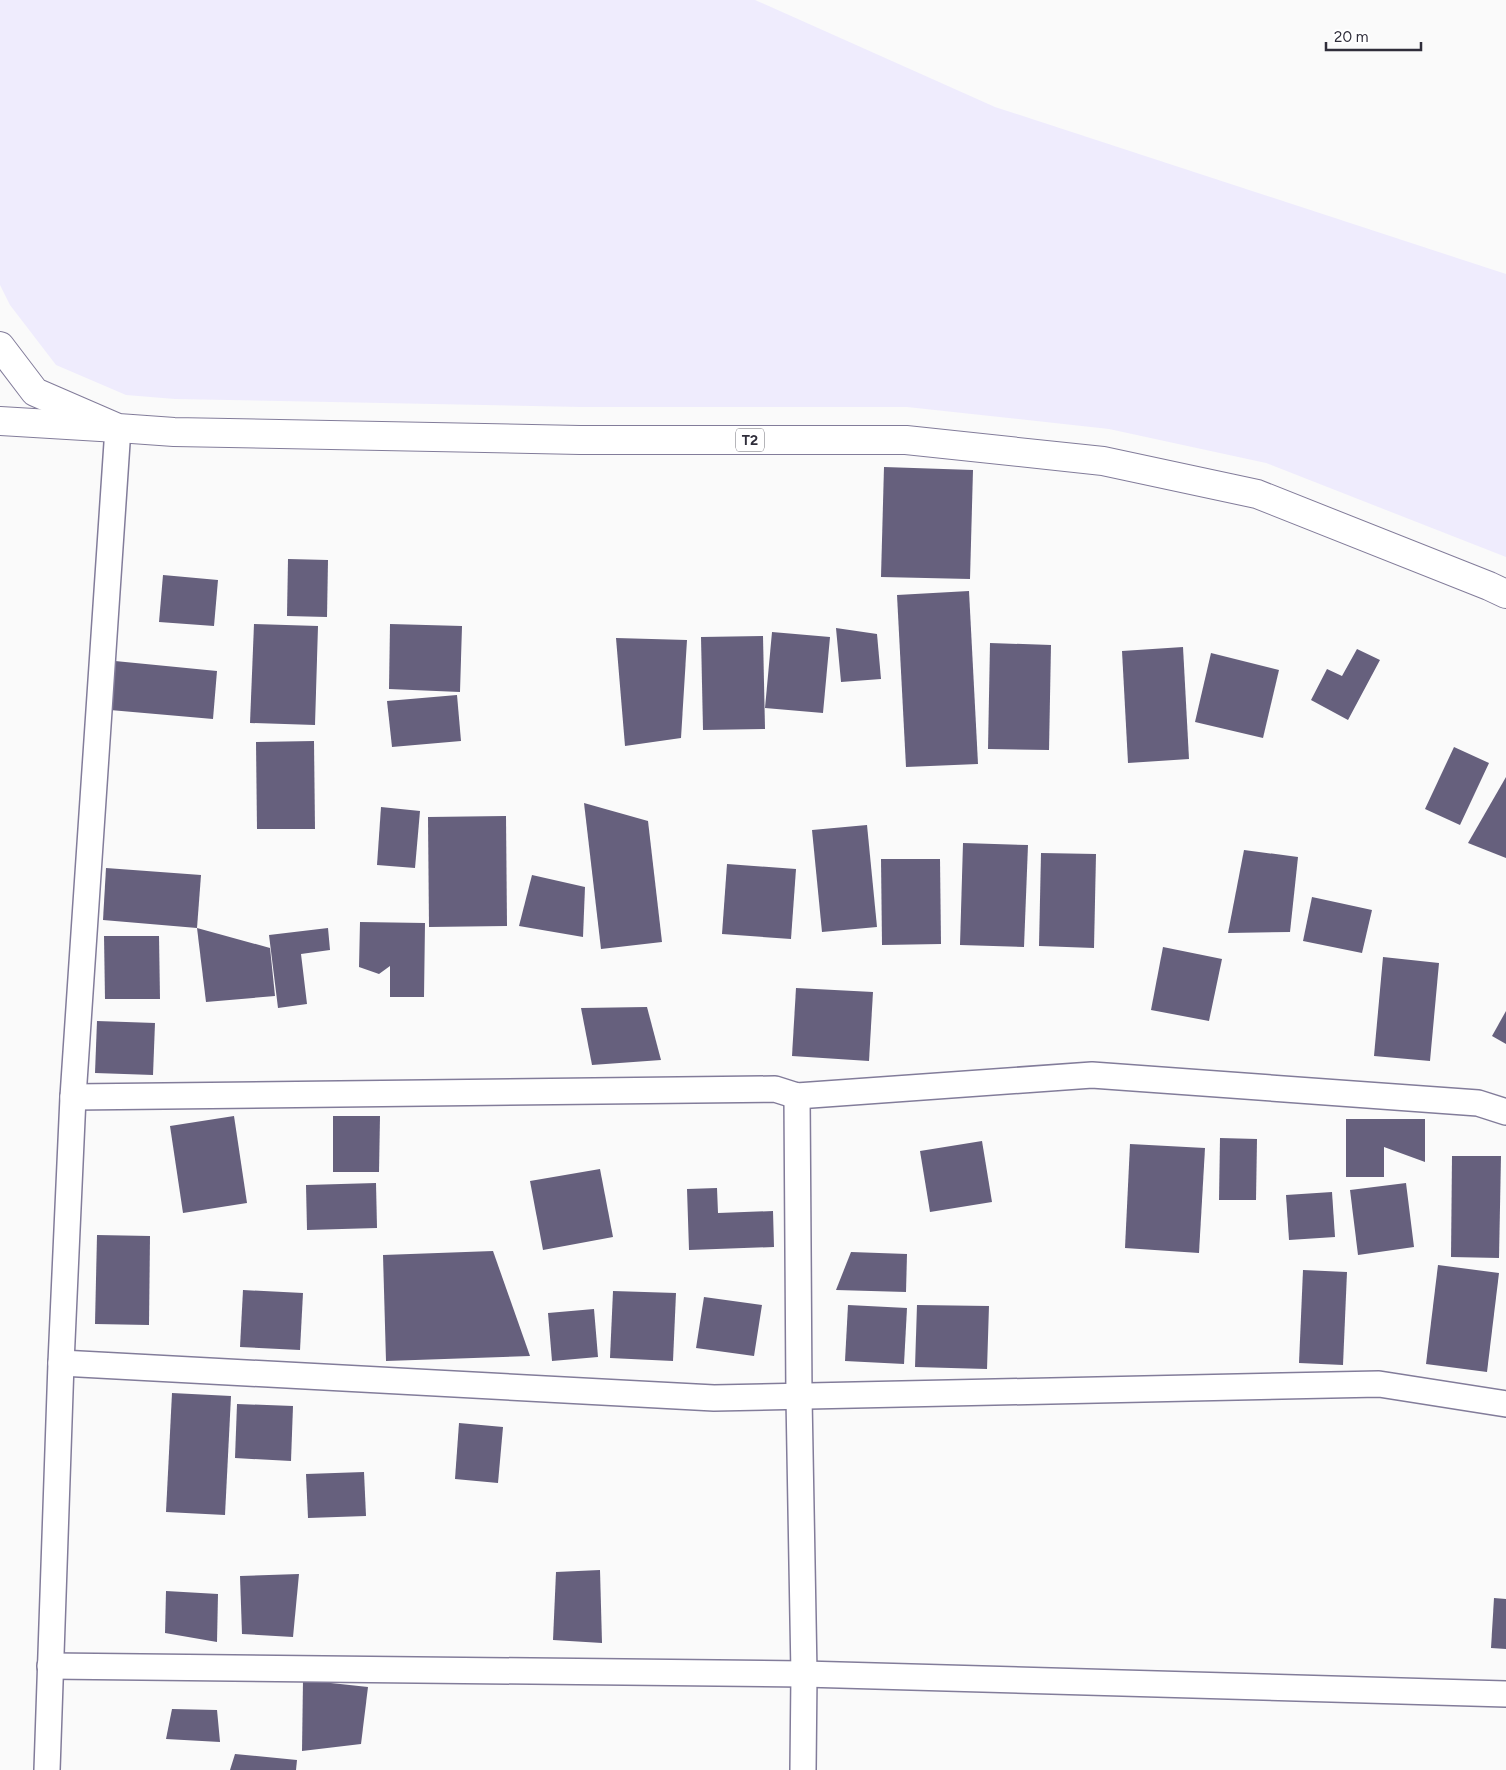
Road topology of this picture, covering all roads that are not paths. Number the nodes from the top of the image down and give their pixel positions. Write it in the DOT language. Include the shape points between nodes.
graph roads {
  1 [pos="0,346"];
  2 [pos="0,422"];
  3 [pos="118,428"];
  4 [pos="1506,594"];
  5 [pos="798,1096"];
  6 [pos="73,1097"];
  7 [pos="1506,1112"];
  8 [pos="60,1363"];
  9 [pos="798,1396"];
  10 [pos="1506,1404"];
  11 [pos="50,1666"];
  12 [pos="804,1674"];
  13 [pos="1506,1694"];
  14 [pos="47,1770"];
  15 [pos="803,1770"];
  1 -- 3 [label="main road, T2" via="34,392"];
  2 -- 3 [label="main road"];
  3 -- 4 [label="main road, T2" via="174,432 580,440 906,440 1104,461 1257,494"];
  3 -- 6 [label="street"];
  5 -- 6 [label="street" via="775,1089"];
  5 -- 7 [label="street" via="1092,1075 1478,1103"];
  5 -- 9 [label="street"];
  6 -- 8 [label="street"];
  8 -- 9 [label="street" via="714,1398"];
  8 -- 11 [label="street"];
  9 -- 10 [label="street" via="1379,1384"];
  9 -- 12 [label="street"];
  11 -- 12 [label="street"];
  11 -- 14 [label="street"];
  12 -- 13 [label="street"];
  12 -- 15 [label="street"];
}
